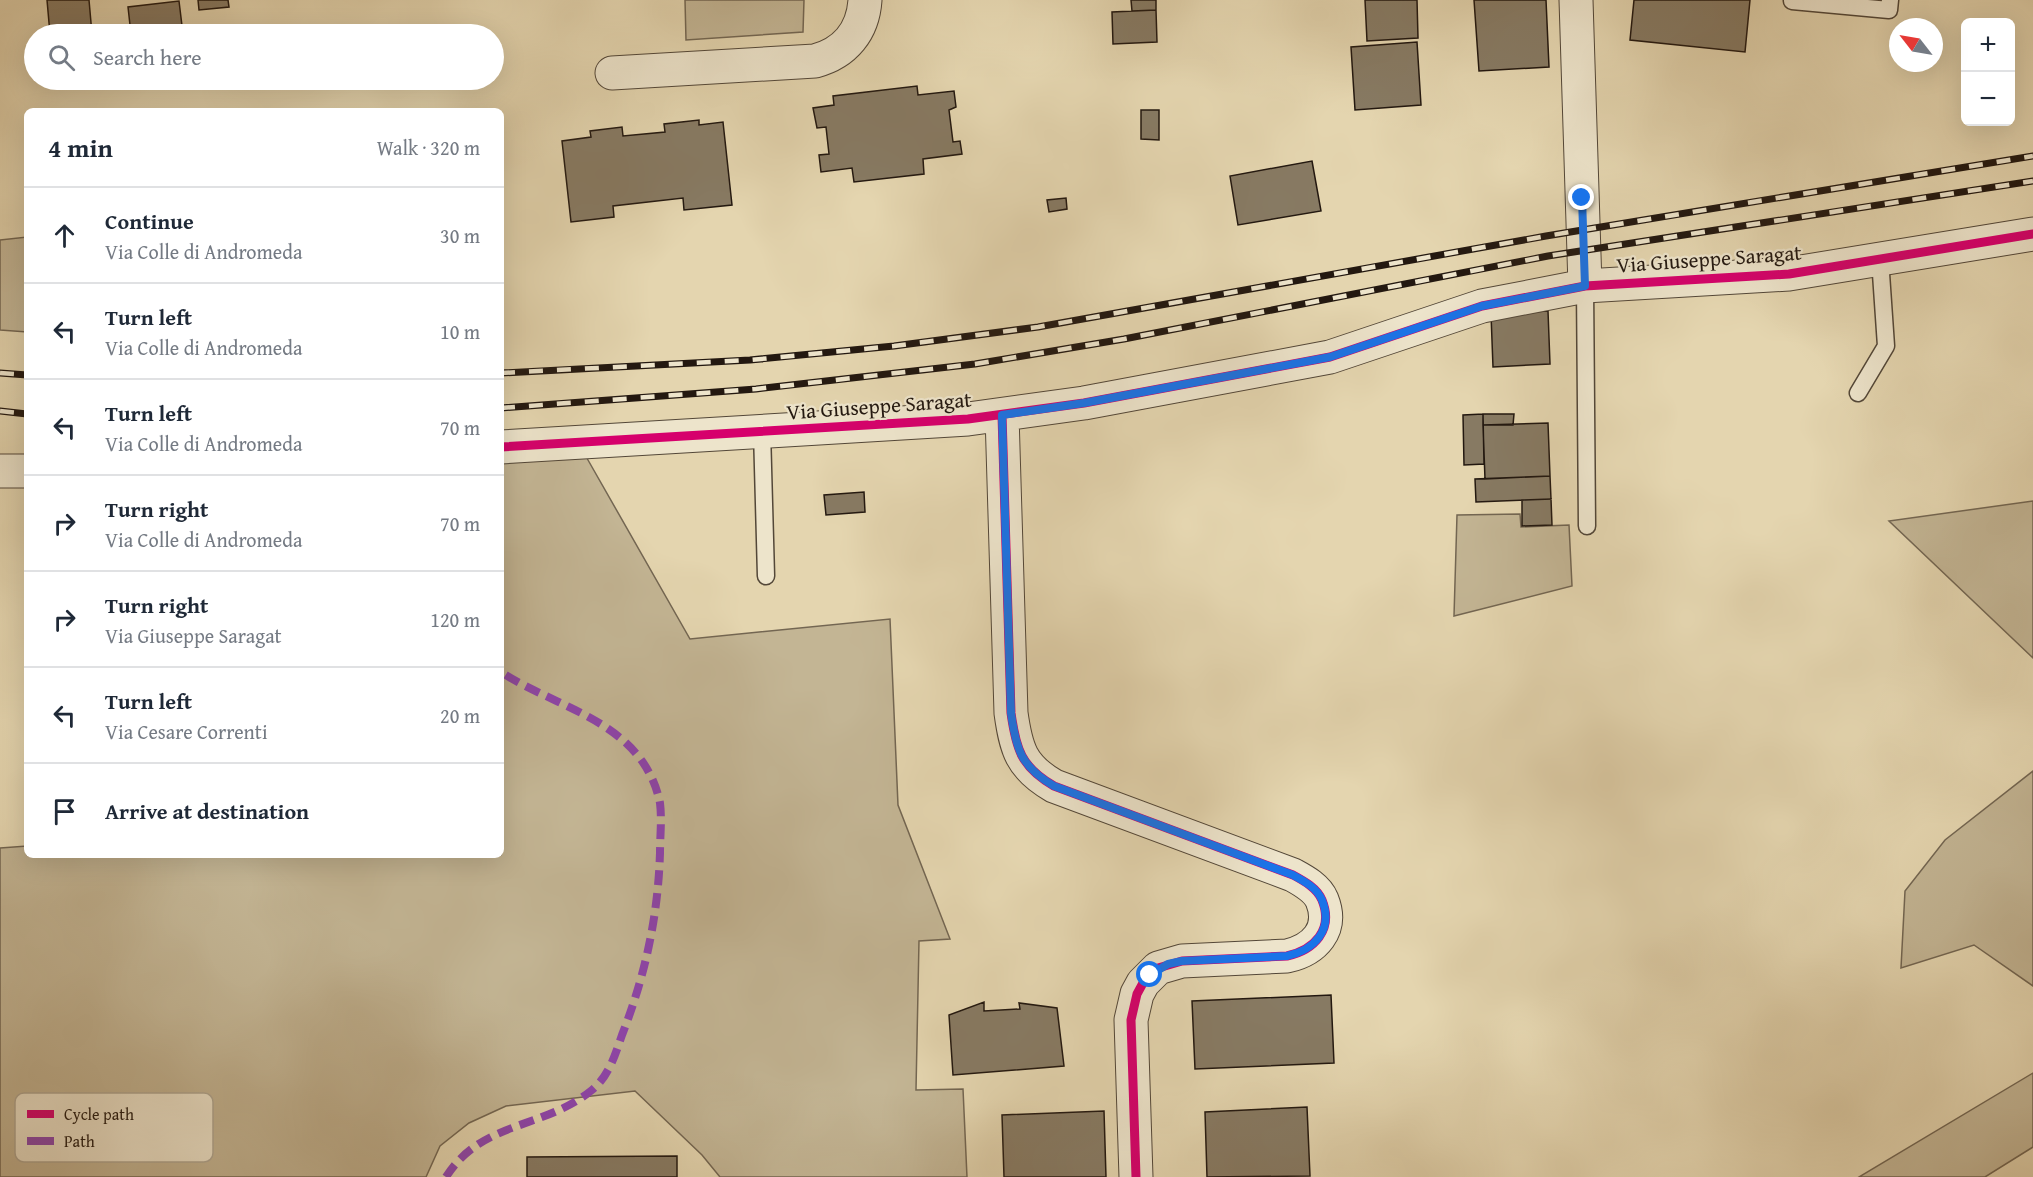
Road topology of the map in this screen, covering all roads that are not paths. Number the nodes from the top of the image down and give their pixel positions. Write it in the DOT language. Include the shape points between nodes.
graph roads {
  1 [pos="865,0"];
  2 [pos="1576,0"];
  3 [pos="1890,0"];
  4 [pos="1792,1"];
  5 [pos="612,73"];
  6 [pos="2033,234"];
  7 [pos="1880,259"];
  8 [pos="1585,286"];
  9 [pos="1858,393"];
  10 [pos="1002,415"];
  11 [pos="762,431"];
  12 [pos="504,447"];
  13 [pos="0,471"];
  14 [pos="24,471"];
  15 [pos="1587,526"];
  16 [pos="766,576"];
  17 [pos="1136,1177"];
  1 -- 5 [label="street" via="862,21 846,46 815,61"];
  2 -- 8 [label="street"];
  3 -- 4 [label="lane" via="1889,10"];
  6 -- 7 [label="street, Via Giuseppe Saragat"];
  7 -- 8 [label="street, Via Giuseppe Saragat" via="1789,274"];
  7 -- 9 [label="lane" via="1886,346"];
  8 -- 10 [label="street, Via Giuseppe Saragat" via="1482,306 1330,357"];
  8 -- 15 [label="lane"];
  10 -- 11 [label="street, Via Giuseppe Saragat"];
  10 -- 17 [label="street" via="1011,713 1016,744 1025,764 1054,786 1293,875 1315,890 1322,900 1324,926 1320,938 1301,953 1182,961 1158,968 1143,984 1131,1020"];
  11 -- 12 [label="street, Via Giuseppe Saragat"];
  11 -- 16 [label="lane"];
  13 -- 14 [label="street"];
}
